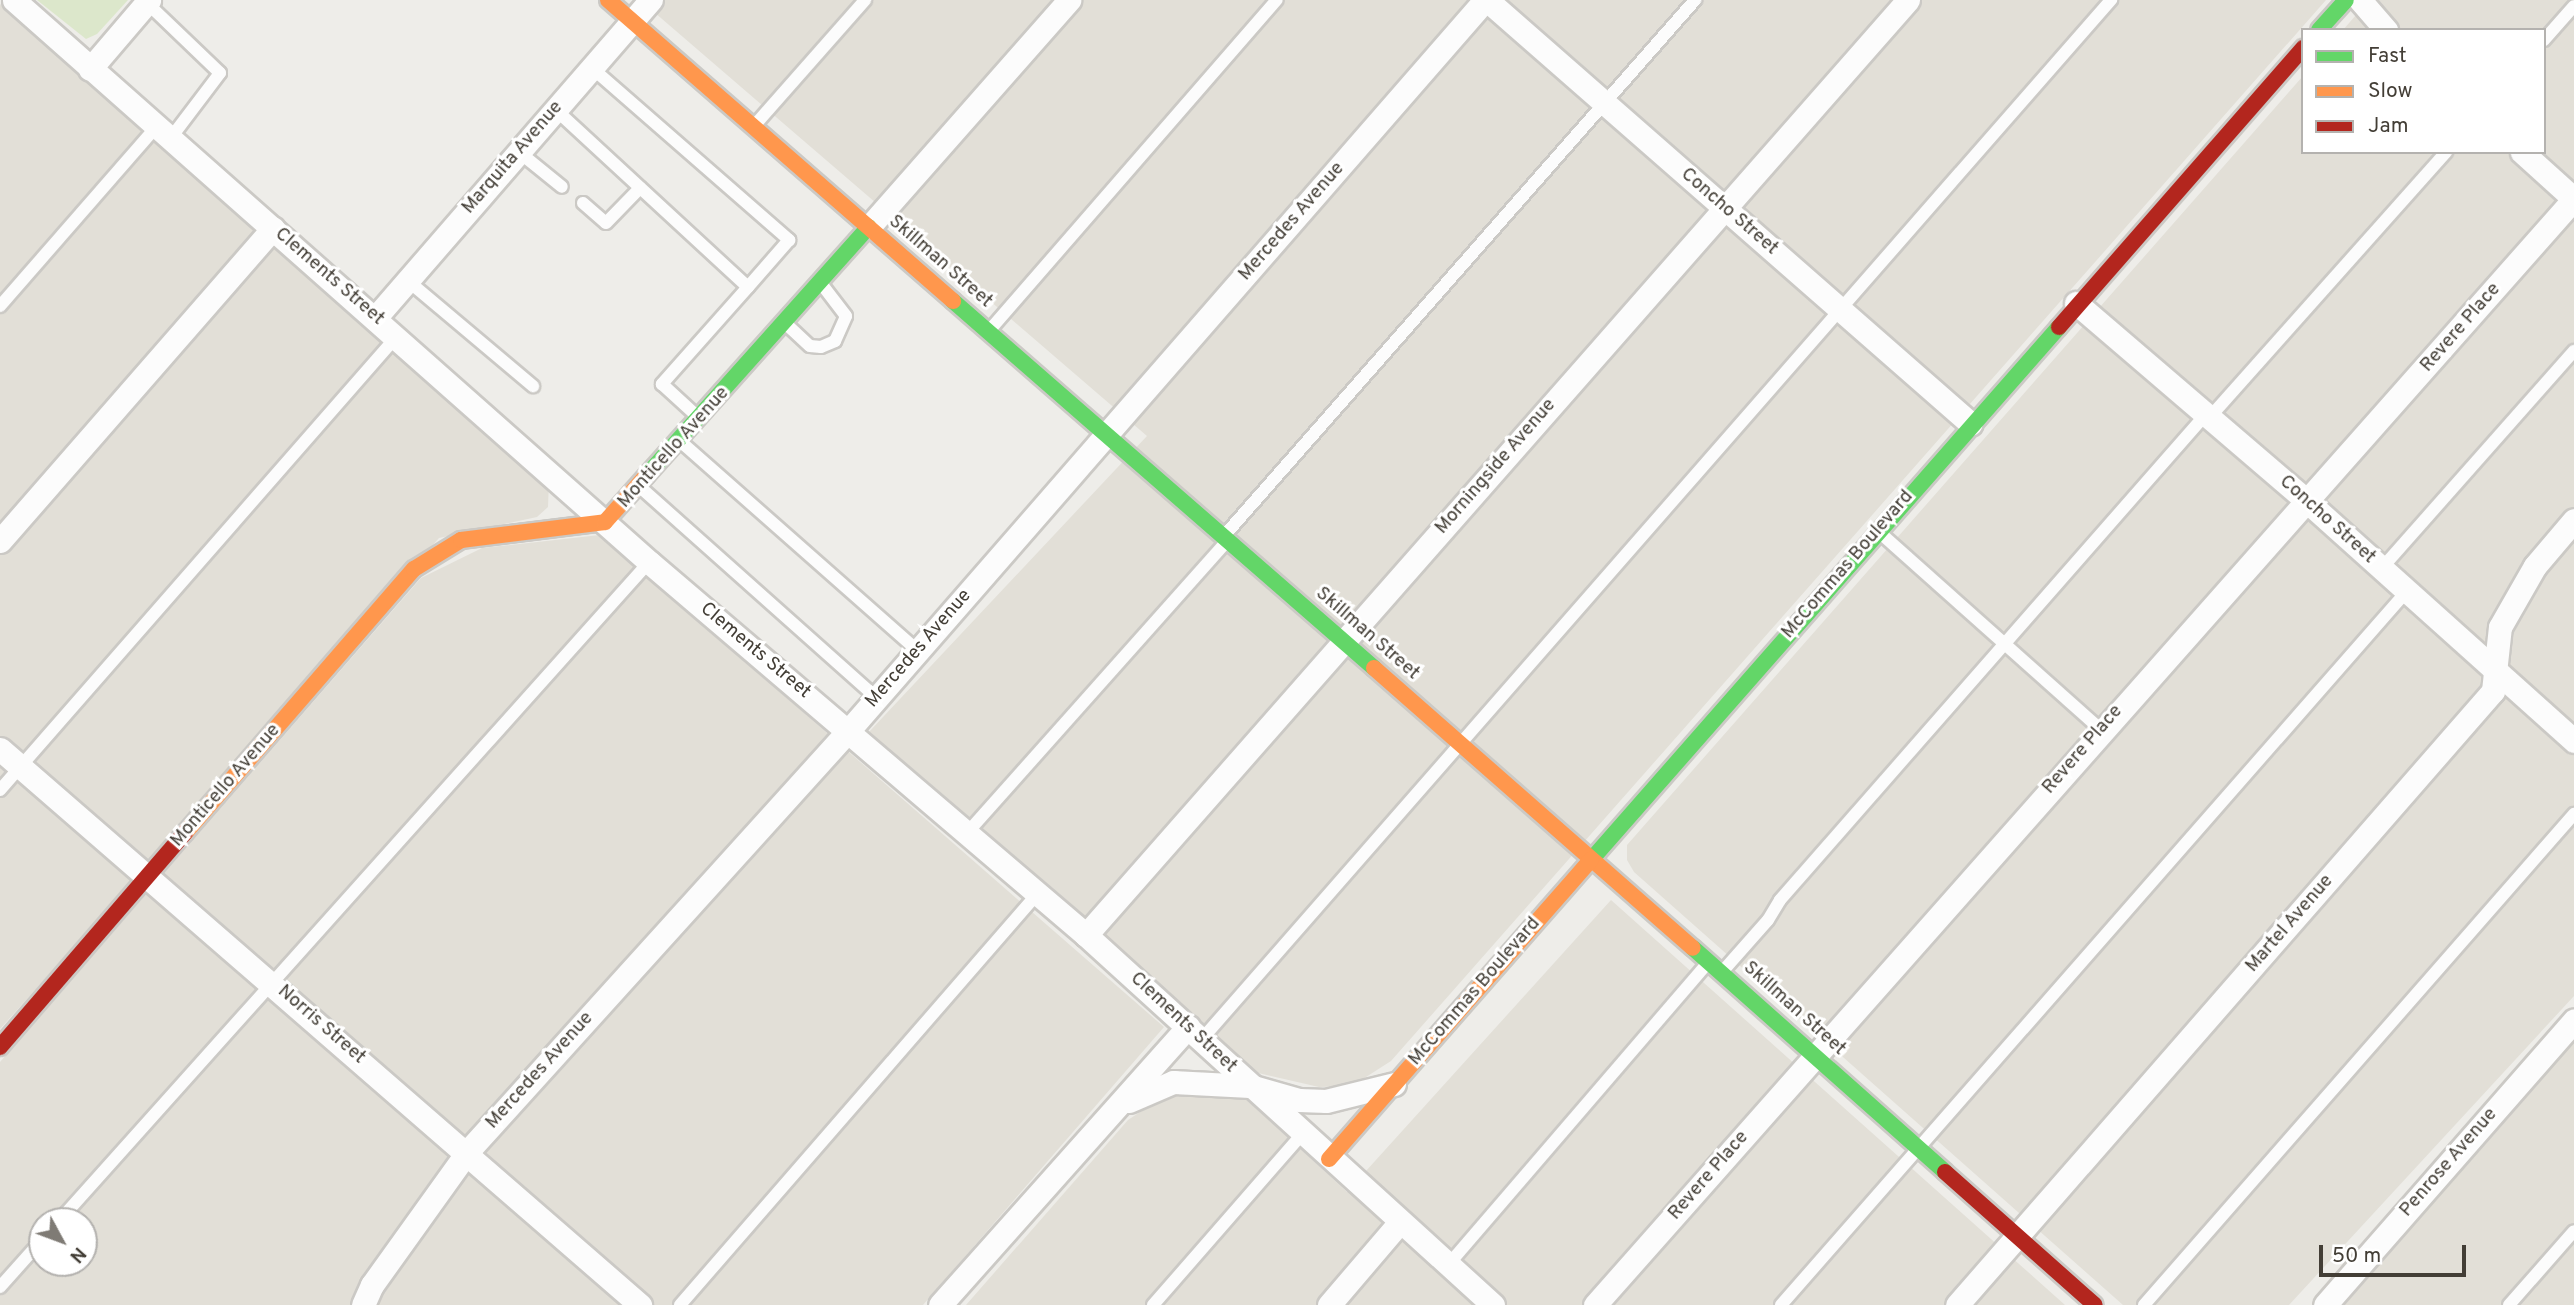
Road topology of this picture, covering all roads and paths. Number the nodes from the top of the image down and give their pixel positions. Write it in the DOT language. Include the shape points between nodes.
graph roads {
  1 [pos="14,0"];
  2 [pos="608,0"];
  3 [pos="651,0"];
  4 [pos="865,0"];
  5 [pos="1069,0"];
  6 [pos="1277,0"];
  7 [pos="1486,0"];
  8 [pos="1695,0"];
  9 [pos="1908,0"];
  10 [pos="2111,0"];
  11 [pos="2346,0"];
  12 [pos="2360,0"];
  13 [pos="141,4"];
  14 [pos="2574,6"];
  15 [pos="633,21"];
  16 [pos="2321,28"];
  17 [pos="2384,28"];
  18 [pos="2546,38"];
  19 [pos="2301,50"];
  20 [pos="592,68"];
  21 [pos="90,69"];
  22 [pos="1604,103"];
  23 [pos="556,110"];
  24 [pos="754,127"];
  25 [pos="163,133"];
  26 [pos="519,152"];
  27 [pos="2444,154"];
  28 [pos="2524,154"];
  29 [pos="562,187"];
  30 [pos="640,188"];
  31 [pos="2574,199"];
  32 [pos="583,202"];
  33 [pos="1724,209"];
  34 [pos="869,227"];
  35 [pos="272,229"];
  36 [pos="407,281"];
  37 [pos="820,282"];
  38 [pos="748,287"];
  39 [pos="2076,303"];
  40 [pos="0,306"];
  41 [pos="1840,308"];
  42 [pos="376,317"];
  43 [pos="785,322"];
  44 [pos="988,332"];
  45 [pos="397,336"];
  46 [pos="2574,351"];
  47 [pos="533,386"];
  48 [pos="2208,415"];
  49 [pos="700,419"];
  50 [pos="1971,424"];
  51 [pos="1106,436"];
  52 [pos="680,441"];
  53 [pos="640,487"];
  54 [pos="2309,503"];
  55 [pos="2574,520"];
  56 [pos="605,522"];
  57 [pos="1878,530"];
  58 [pos="1225,539"];
  59 [pos="0,541"];
  60 [pos="649,562"];
  61 [pos="2382,568"];
  62 [pos="2407,591"];
  63 [pos="1342,640"];
  64 [pos="2006,643"];
  65 [pos="918,651"];
  66 [pos="2497,673"];
  67 [pos="877,698"];
  68 [pos="849,730"];
  69 [pos="2101,730"];
  70 [pos="2574,741"];
  71 [pos="1460,742"];
  72 [pos="0,749"];
  73 [pos="20,767"];
  74 [pos="0,790"];
  75 [pos="2574,814"];
  76 [pos="967,833"];
  77 [pos="1592,858"];
  78 [pos="148,876"];
  79 [pos="1038,893"];
  80 [pos="1086,935"];
  81 [pos="1716,967"];
  82 [pos="271,982"];
  83 [pos="2574,1021"];
  84 [pos="1195,1033"];
  85 [pos="0,1047"];
  86 [pos="1815,1056"];
  87 [pos="1395,1083"];
  88 [pos="1250,1086"];
  89 [pos="1115,1110"];
  90 [pos="1302,1135"];
  91 [pos="1917,1149"];
  92 [pos="468,1151"];
  93 [pos="1329,1159"];
  94 [pos="71,1207"];
  95 [pos="1400,1222"];
  96 [pos="2574,1231"];
  97 [pos="2017,1236"];
  98 [pos="28,1256"];
  99 [pos="1448,1265"];
  100 [pos="0,1287"];
  101 [pos="363,1305"];
  102 [pos="640,1305"];
  103 [pos="680,1305"];
  104 [pos="940,1305"];
  105 [pos="1153,1305"];
  106 [pos="1329,1305"];
  107 [pos="1493,1305"];
  108 [pos="1595,1305"];
  109 [pos="1781,1305"];
  110 [pos="1957,1305"];
  111 [pos="2095,1305"];
  112 [pos="2144,1305"];
  113 [pos="2325,1305"];
  114 [pos="2509,1305"];
  1 -- 21 [label="street, Clements Street"];
  2 -- 15 [label="street, Skillman Street"];
  3 -- 15 [label="street, Marquita Avenue"];
  4 -- 24 [label="lane"];
  5 -- 34 [label="street, Monticello Avenue"];
  6 -- 44 [label="lane"];
  7 -- 22 [label="street, Concho Street"];
  7 -- 51 [label="street, Mercedes Avenue"];
  8 -- 22 [label="lane"];
  9 -- 33 [label="street, Morningside Avenue"];
  10 -- 41 [label="lane"];
  11 -- 16 [label="street"];
  12 -- 17 [label="street"];
  13 -- 21 [label="street"];
  13 -- 25 [label="lane" via="218,67 218,83"];
  14 -- 18 [label="lane"];
  15 -- 20 [label="street, Marquita Avenue"];
  15 -- 24 [label="street, Skillman Street"];
  19 -- 39 [label="street, McCommas Boulevard"];
  20 -- 23 [label="street, Marquita Avenue"];
  20 -- 38 [label="lane" via="789,240"];
  21 -- 25 [label="street, Clements Street"];
  22 -- 33 [label="street, Concho Street"];
  22 -- 58 [label="lane"];
  23 -- 26 [label="street, Marquita Avenue"];
  23 -- 30 [label="lane"];
  24 -- 34 [label="street, Skillman Street"];
  25 -- 35 [label="street, Clements Street"];
  25 -- 40 [label="lane"];
  26 -- 29 [label="lane"];
  26 -- 36 [label="street, Marquita Avenue"];
  27 -- 48 [label="lane"];
  28 -- 31 [label="street"];
  30 -- 32 [label="lane" via="606,222"];
  30 -- 38 [label="lane"];
  31 -- 54 [label="street, Revere Place"];
  33 -- 41 [label="street, Concho Street"];
  33 -- 63 [label="street, Morningside Avenue"];
  34 -- 37 [label="street, Monticello Avenue"];
  34 -- 44 [label="street, Skillman Street"];
  35 -- 42 [label="street, Clements Street"];
  35 -- 59 [label="street"];
  36 -- 42 [label="street, Marquita Avenue"];
  36 -- 47 [label="lane"];
  37 -- 43 [label="street, Monticello Avenue"];
  37 -- 43 [label="lane" via="846,316 835,341 810,346"];
  38 -- 49 [label="lane" via="662,384"];
  39 -- 48 [label="street, Concho Street"];
  39 -- 50 [label="street, McCommas Boulevard"];
  41 -- 50 [label="street, Concho Street"];
  41 -- 71 [label="lane"];
  42 -- 45 [label="street, Clements Street"];
  43 -- 49 [label="street, Monticello Avenue"];
  44 -- 51 [label="street, Skillman Street"];
  45 -- 56 [label="street, Clements Street"];
  45 -- 73 [label="lane"];
  46 -- 61 [label="lane"];
  48 -- 54 [label="street, Concho Street"];
  48 -- 64 [label="lane"];
  49 -- 52 [label="street, Monticello Avenue"];
  50 -- 57 [label="street, McCommas Boulevard"];
  51 -- 58 [label="street, Skillman Street"];
  51 -- 65 [label="street, Mercedes Avenue"];
  52 -- 53 [label="street, Monticello Avenue"];
  52 -- 65 [label="lane"];
  53 -- 56 [label="street, Monticello Avenue"];
  53 -- 67 [label="lane"];
  54 -- 61 [label="street, Concho Street"];
  54 -- 69 [label="street, Revere Place" via="2279,528"];
  55 -- 66 [label="street, Martel Avenue" via="2535,566 2500,627"];
  56 -- 60 [label="street, Clements Street"];
  56 -- 78 [label="street, Monticello Avenue" via="461,540 415,569"];
  57 -- 64 [label="lane"];
  57 -- 77 [label="street, McCommas Boulevard"];
  58 -- 63 [label="street, Skillman Street"];
  58 -- 76 [label="lane"];
  60 -- 68 [label="street, Clements Street"];
  60 -- 82 [label="lane"];
  61 -- 62 [label="street, Concho Street"];
  62 -- 66 [label="street, Concho Street"];
  62 -- 91 [label="lane"];
  63 -- 71 [label="street, Skillman Street"];
  63 -- 80 [label="street, Morningside Avenue"];
  64 -- 69 [label="lane"];
  64 -- 81 [label="lane" via="1780,900 1768,920"];
  65 -- 67 [label="street, Mercedes Avenue"];
  66 -- 70 [label="street, Concho Street"];
  66 -- 97 [label="street, Martel Avenue" via="2493,691"];
  67 -- 68 [label="street, Mercedes Avenue"];
  68 -- 76 [label="street, Clements Street"];
  68 -- 92 [label="street, Mercedes Avenue"];
  69 -- 86 [label="street, Revere Place"];
  71 -- 77 [label="street, Skillman Street"];
  71 -- 84 [label="lane"];
  72 -- 73 [label="street, Norris Street"];
  73 -- 74 [label="lane"];
  73 -- 78 [label="street, Norris Street"];
  75 -- 112 [label="lane"];
  76 -- 79 [label="street, Clements Street"];
  77 -- 81 [label="street, Skillman Street"];
  77 -- 87 [label="street, McCommas Boulevard"];
  78 -- 82 [label="street, Norris Street"];
  78 -- 85 [label="street, Monticello Avenue"];
  79 -- 80 [label="street, Clements Street"];
  79 -- 103 [label="lane"];
  80 -- 84 [label="street, Clements Street"];
  81 -- 86 [label="street, Skillman Street"];
  81 -- 99 [label="lane"];
  82 -- 92 [label="street, Norris Street"];
  82 -- 94 [label="lane"];
  83 -- 113 [label="street, Penrose Avenue"];
  84 -- 88 [label="street, Clements Street"];
  84 -- 89 [label="street, McCommas Boulevard"];
  86 -- 91 [label="street, Skillman Street"];
  86 -- 108 [label="street, Revere Place"];
  87 -- 88 [label="street, McCommas Boulevard" via="1326,1101 1299,1100"];
  87 -- 93 [label="street, McCommas Boulevard"];
  88 -- 89 [label="street, McCommas Boulevard" via="1173,1082 1147,1090"];
  88 -- 90 [label="street, Clements Street"];
  89 -- 104 [label="street, McCommas Boulevard"];
  90 -- 93 [label="street, Clements Street"];
  90 -- 105 [label="lane"];
  91 -- 97 [label="street, Skillman Street"];
  91 -- 109 [label="lane"];
  92 -- 101 [label="street, Mercedes Avenue" via="418,1217"];
  92 -- 102 [label="street, Norris Street"];
  93 -- 95 [label="street, Clements Street"];
  95 -- 99 [label="street, Clements Street"];
  95 -- 106 [label="street"];
  96 -- 114 [label="lane"];
  97 -- 110 [label="street, Martel Avenue"];
  97 -- 111 [label="street, Skillman Street"];
  98 -- 100 [label="lane"];
  99 -- 107 [label="street, Clements Street"];
}
